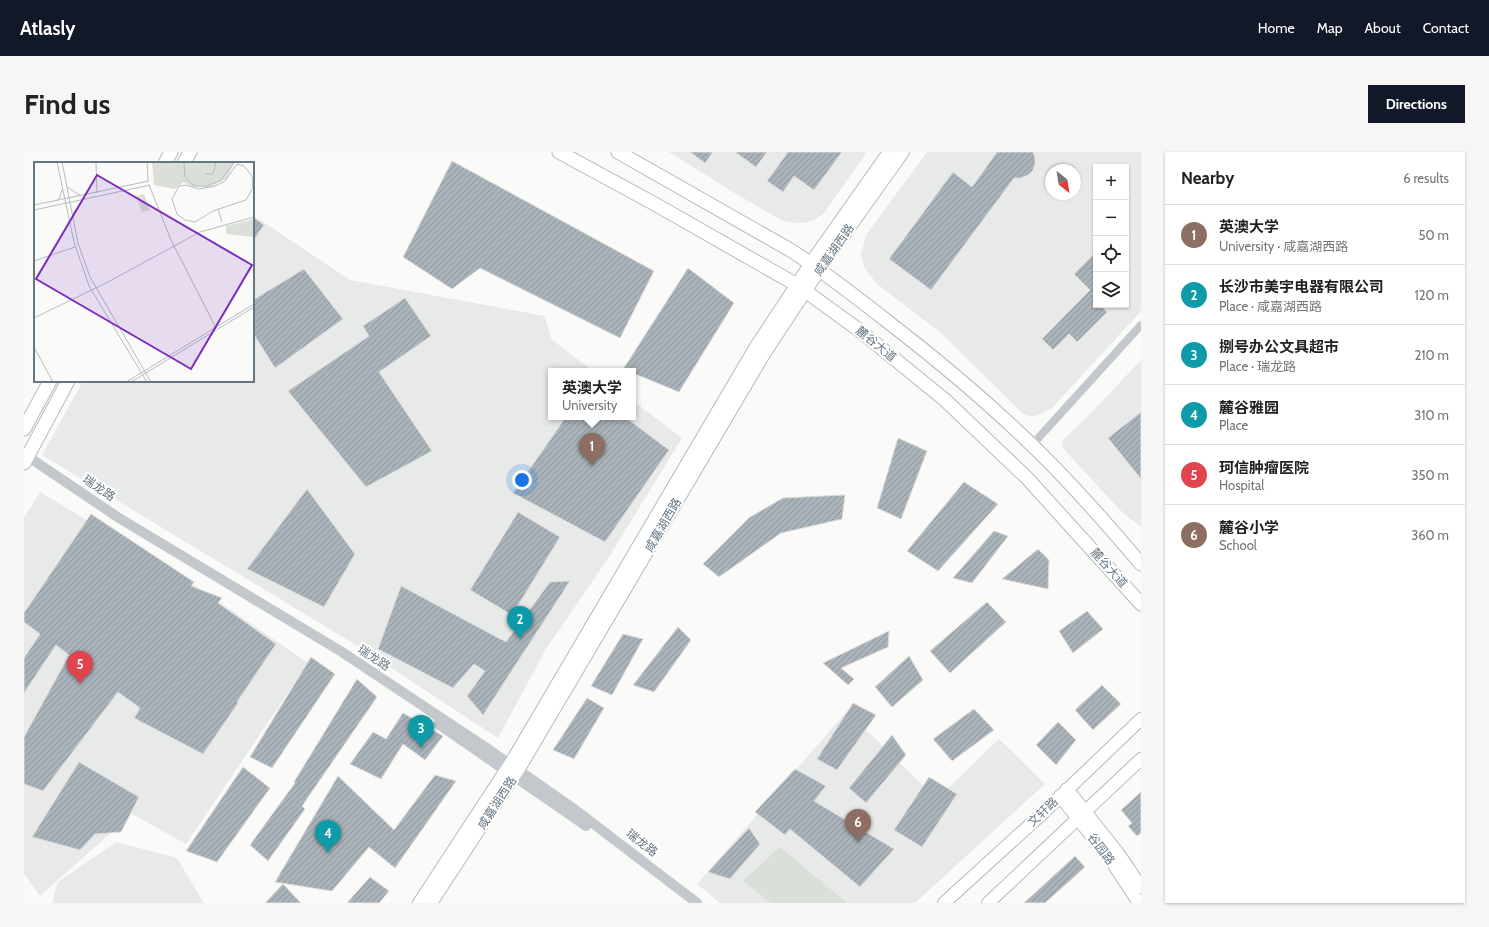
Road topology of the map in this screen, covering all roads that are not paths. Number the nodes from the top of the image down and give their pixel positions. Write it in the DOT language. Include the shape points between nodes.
graph roads {
  1 [pos="171,152"];
  2 [pos="190,152"];
  3 [pos="558,152"];
  4 [pos="618,152"];
  5 [pos="889,152"];
  6 [pos="903,152"];
  7 [pos="166,162"];
  8 [pos="185,162"];
  9 [pos="815,267"];
  10 [pos="801,288"];
  11 [pos="1141,325"];
  12 [pos="49,382"];
  13 [pos="67,382"];
  14 [pos="24,429"];
  15 [pos="1032,445"];
  16 [pos="25,460"];
  17 [pos="1141,564"];
  18 [pos="1141,604"];
  19 [pos="1141,714"];
  20 [pos="1141,719"];
  21 [pos="1125,733"];
  22 [pos="1141,759"];
  23 [pos="512,770"];
  24 [pos="1064,792"];
  25 [pos="1082,815"];
  26 [pos="1141,887"];
  27 [pos="419,903"];
  28 [pos="431,903"];
  29 [pos="687,903"];
  30 [pos="697,903"];
  31 [pos="944,903"];
  32 [pos="988,903"];
  33 [pos="1139,903"];
  1 -- 7 [label="main road"];
  2 -- 8 [label="main road"];
  3 -- 10 [label="main road, 麓谷大道"];
  4 -- 9 [label="main road, 麓谷大道"];
  5 -- 9 [label="main road, 咸嘉湖西路"];
  6 -- 9 [label="main road, 咸嘉湖西路"];
  9 -- 10 [label="main road, 咸嘉湖西路"];
  9 -- 15 [label="main road, 麓谷大道" via="933,357"];
  10 -- 18 [label="main road, 麓谷大道" via="859,330 945,400 1027,478"];
  10 -- 23 [label="main road, 咸嘉湖西路" via="755,348"];
  11 -- 15 [label="street"];
  12 -- 14 [label="main road"];
  13 -- 16 [label="main road"];
  15 -- 17 [label="main road, 麓谷大道"];
  16 -- 23 [label="street, 瑞龙路" via="117,524 338,657"];
  19 -- 21 [label="main road"];
  20 -- 21 [label="main road, 文轩路"];
  21 -- 24 [label="main road, 文轩路"];
  22 -- 25 [label="main road"];
  23 -- 27 [label="main road, 咸嘉湖西路"];
  23 -- 28 [label="main road, 咸嘉湖西路"];
  23 -- 29 [label="street, 瑞龙路"];
  23 -- 30 [label="street, 瑞龙路" via="573,808"];
  24 -- 25 [label="main road, 谷园路"];
  24 -- 31 [label="main road, 文轩路"];
  25 -- 26 [label="main road, 谷园路" via="1118,853"];
  25 -- 32 [label="main road"];
  25 -- 33 [label="main road, 谷园路"];
}
